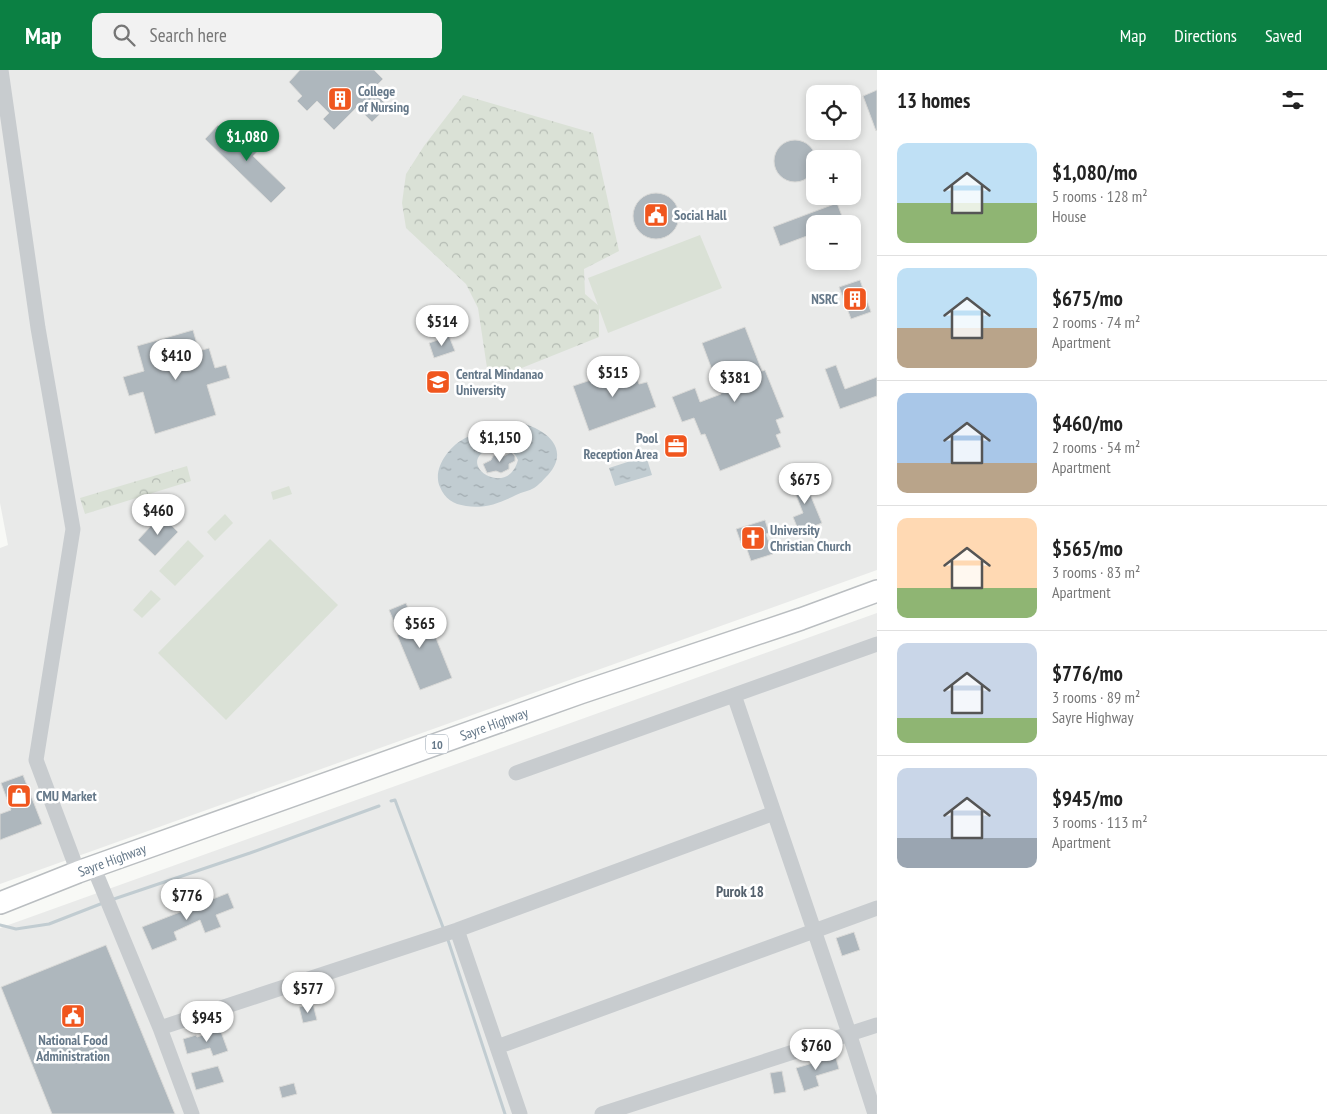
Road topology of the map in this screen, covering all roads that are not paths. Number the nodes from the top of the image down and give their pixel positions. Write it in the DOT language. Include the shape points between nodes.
graph roads {
  1 [pos="1,70"];
  2 [pos="877,591"];
  3 [pos="877,644"];
  4 [pos="734,695"];
  5 [pos="516,773"];
  6 [pos="774,813"];
  7 [pos="86,869"];
  8 [pos="0,903"];
  9 [pos="877,908"];
  10 [pos="457,930"];
  11 [pos="815,931"];
  12 [pos="877,1025"];
  13 [pos="160,1028"];
  14 [pos="850,1033"];
  15 [pos="496,1047"];
  16 [pos="192,1114"];
  17 [pos="520,1114"];
  18 [pos="602,1114"];
  19 [pos="874,1114"];
  1 -- 7 [label="street" via="38,328 73,529 36,760"];
  2 -- 7 [label="highway, Sayre Highway / 10"];
  3 -- 4 [label="street"];
  4 -- 5 [label="street"];
  4 -- 6 [label="street"];
  6 -- 10 [label="street"];
  6 -- 11 [label="street"];
  7 -- 8 [label="highway, Sayre Highway / 10"];
  7 -- 13 [label="street"];
  9 -- 11 [label="street"];
  10 -- 13 [label="street"];
  10 -- 15 [label="street"];
  11 -- 14 [label="street"];
  11 -- 15 [label="street"];
  12 -- 14 [label="street"];
  13 -- 16 [label="street"];
  14 -- 18 [label="street"];
  14 -- 19 [label="street"];
  15 -- 17 [label="street"];
}
